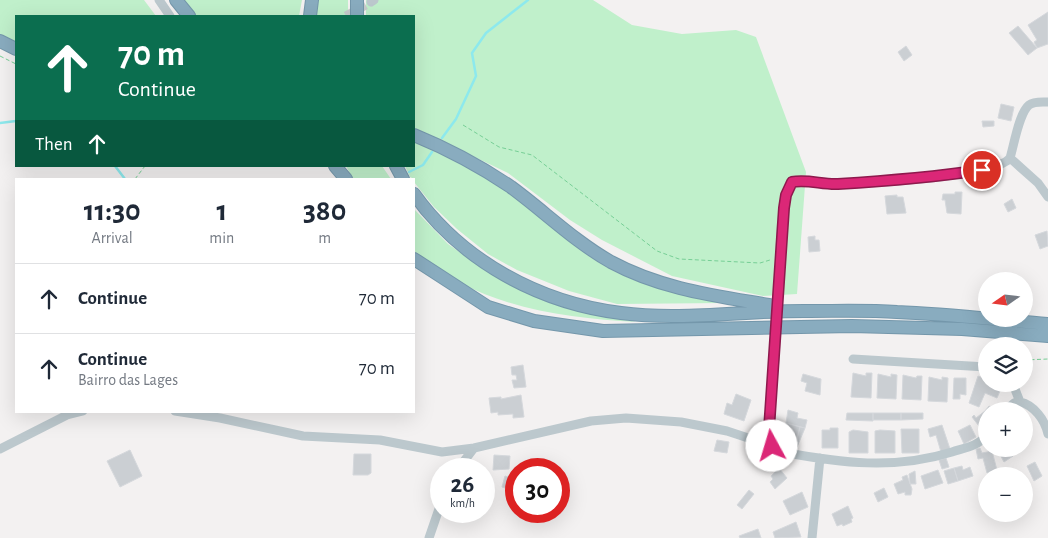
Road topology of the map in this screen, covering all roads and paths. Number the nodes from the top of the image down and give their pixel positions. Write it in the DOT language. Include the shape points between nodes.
graph roads {
  1 [pos="159,0"];
  2 [pos="176,0"];
  3 [pos="312,0"];
  4 [pos="357,0"];
  5 [pos="169,15"];
  6 [pos="188,15"];
  7 [pos="310,15"];
  8 [pos="357,15"];
  9 [pos="0,41"];
  10 [pos="15,48"];
  11 [pos="0,56"];
  12 [pos="15,64"];
  13 [pos="1048,102"];
  14 [pos="463,125"];
  15 [pos="415,135"];
  16 [pos="1010,158"];
  17 [pos="144,167"];
  18 [pos="336,167"];
  19 [pos="136,178"];
  20 [pos="346,178"];
  21 [pos="415,195"];
  22 [pos="1048,196"];
  23 [pos="781,257"];
  24 [pos="415,260"];
  25 [pos="800,310"];
  26 [pos="1048,324"];
  27 [pos="1048,336"];
  28 [pos="852,359"];
  29 [pos="1048,359"];
  30 [pos="1033,360"];
  31 [pos="978,367"];
  32 [pos="1016,392"];
  33 [pos="1020,402"];
  34 [pos="1033,408"];
  35 [pos="75,413"];
  36 [pos="188,413"];
  37 [pos="1048,434"];
  38 [pos="978,443"];
  39 [pos="772,446"];
  40 [pos="474,448"];
  41 [pos="0,449"];
  42 [pos="466,458"];
  43 [pos="820,458"];
  44 [pos="434,523"];
  45 [pos="429,538"];
  46 [pos="812,538"];
  1 -- 5 [label="street"];
  2 -- 6 [label="highway"];
  3 -- 7 [label="highway"];
  4 -- 8 [label="highway"];
  9 -- 10 [label="highway"];
  11 -- 12 [label="path"];
  13 -- 16 [label="street" via="1028,105"];
  14 -- 23 [label="path" via="499,147 532,155 657,251 679,259 760,262"];
  15 -- 25 [label="highway" via="469,160 611,262 651,280 696,294"];
  16 -- 22 [label="street"];
  16 -- 23 [label="street" via="1006,163 982,170 932,177 828,184 792,182 786,195"];
  17 -- 19 [label="path"];
  18 -- 20 [label="highway"];
  21 -- 25 [label="highway" via="445,231 495,271 571,304 622,314 692,315"];
  23 -- 39 [label="street, bridge" via="769,429"];
  24 -- 27 [label="highway" via="488,306 534,320 603,331 852,326 962,329"];
  25 -- 26 [label="highway" via="896,312"];
  28 -- 31 [label="street"];
  29 -- 30 [label="path"];
  32 -- 33 [label="street"];
  34 -- 37 [label="street"];
  35 -- 41 [label="street"];
  36 -- 40 [label="street" via="303,436 380,440 442,452"];
  38 -- 43 [label="street" via="922,461 873,464"];
  39 -- 40 [label="street" via="727,431 681,422 626,418 591,421"];
  39 -- 43 [label="street" via="782,452"];
  40 -- 42 [label="street"];
  43 -- 46 [label="street"];
  44 -- 45 [label="street"];
}
